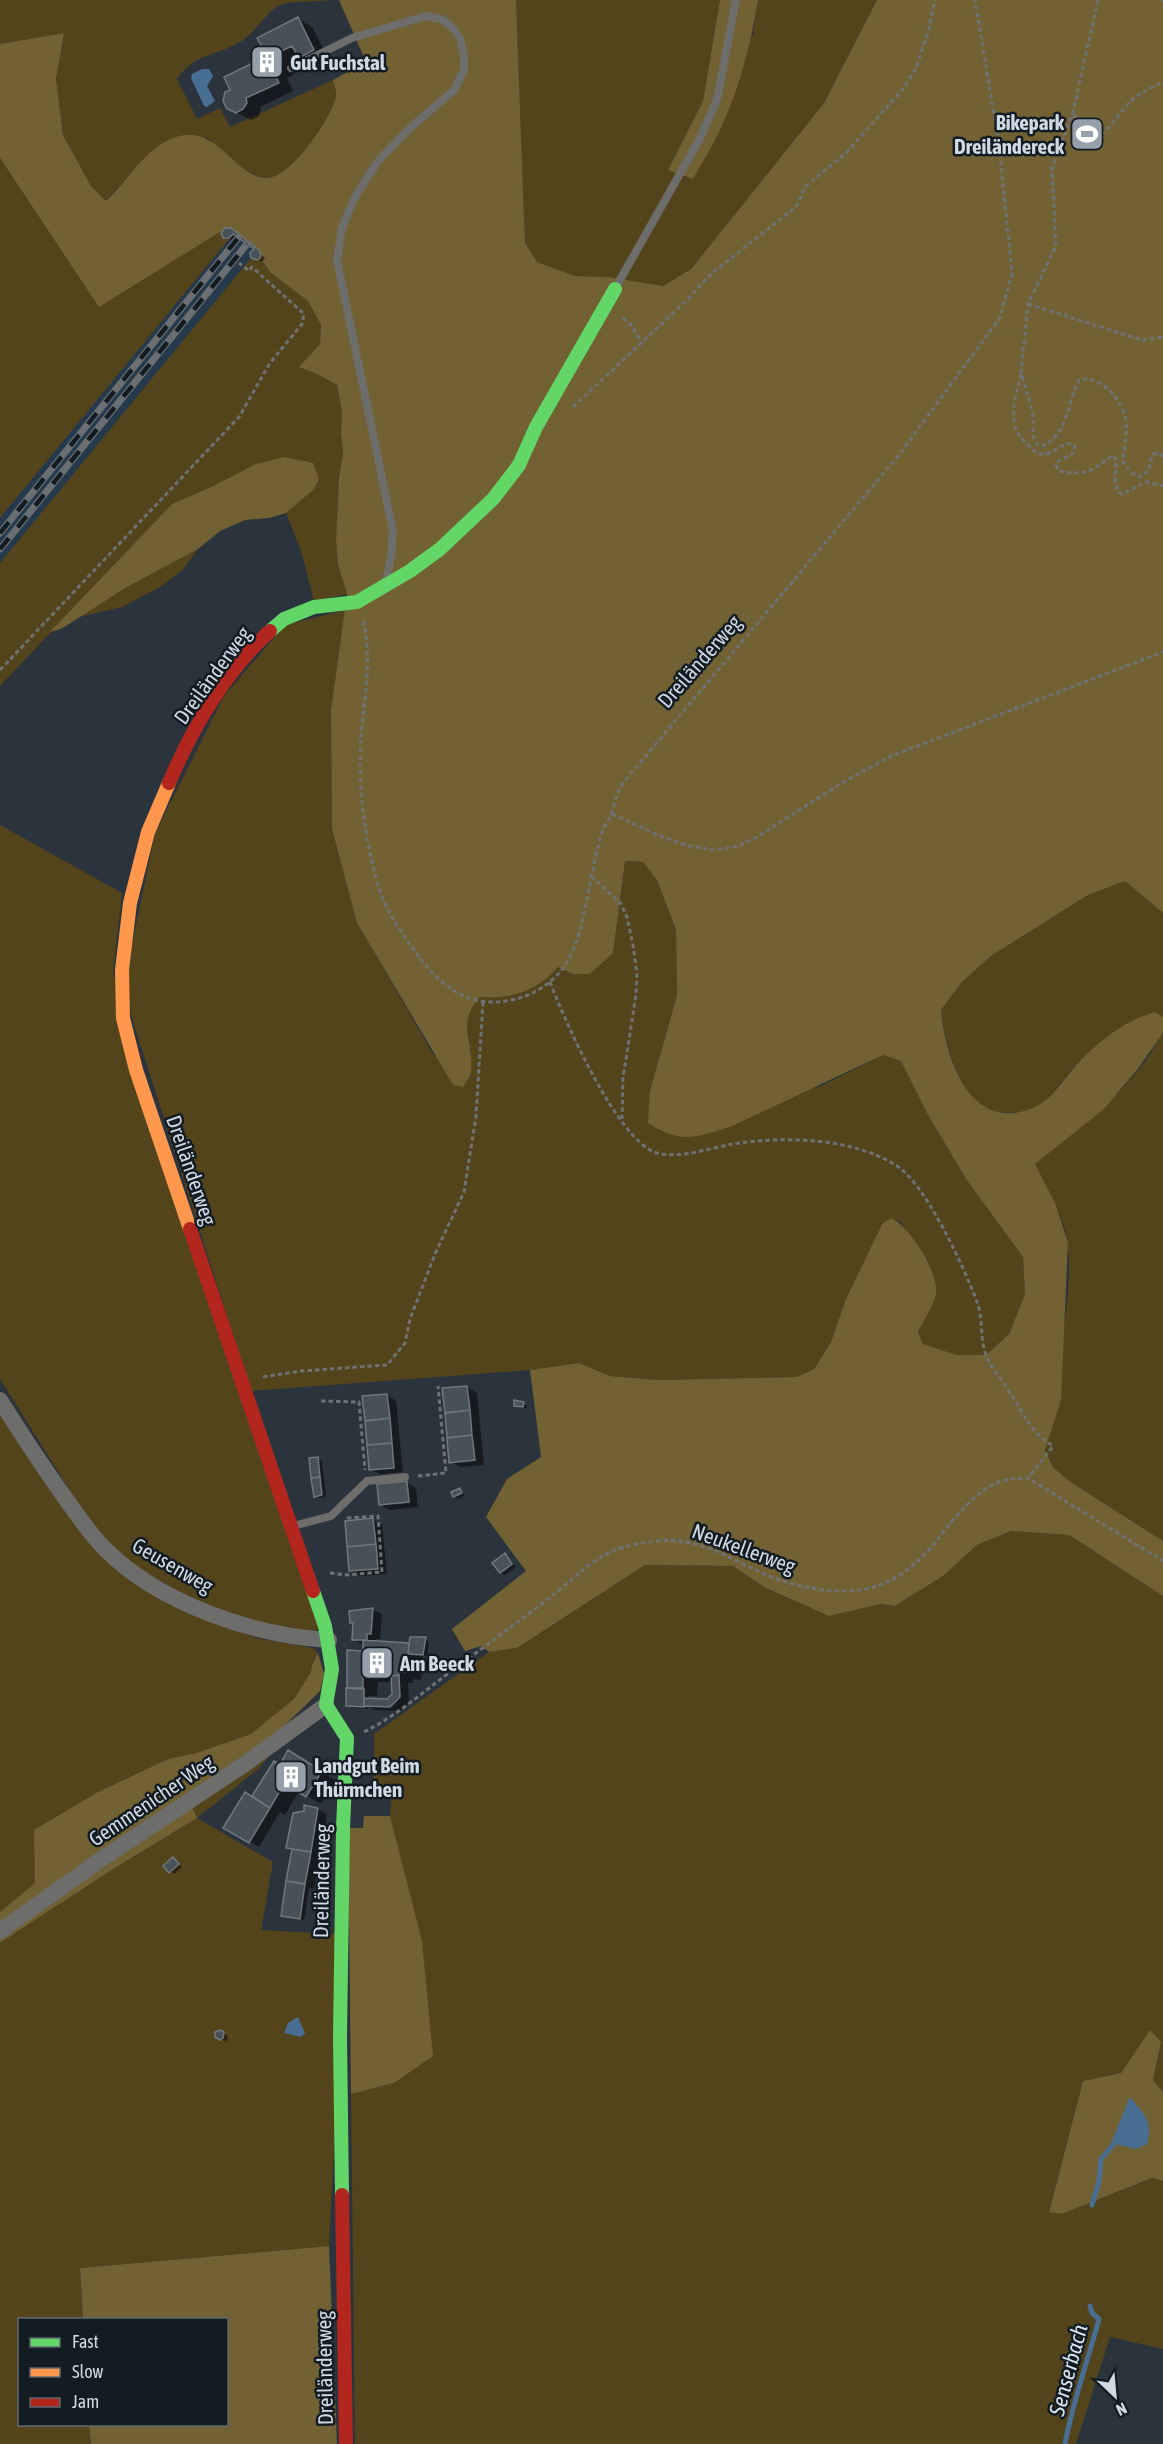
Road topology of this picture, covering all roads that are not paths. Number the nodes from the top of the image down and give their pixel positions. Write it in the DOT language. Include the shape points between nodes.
graph roads {
  1 [pos="736,0"];
  2 [pos="291,69"];
  3 [pos="615,289"];
  4 [pos="384,586"];
  5 [pos="0,1400"];
  6 [pos="405,1477"];
  7 [pos="291,1526"];
  8 [pos="328,1640"];
  9 [pos="326,1705"];
  10 [pos="0,1931"];
  11 [pos="346,2444"];
  1 -- 3 [label="lane" via="717,100 699,140"];
  2 -- 4 [label="lane" via="352,38 426,16 441,19 452,27 464,55 464,70 454,90 378,161 342,228 338,260 393,531 392,557"];
  3 -- 4 [label="street" via="536,427 519,465 493,499 440,549"];
  4 -- 7 [label="street, Dreiländerweg" via="357,602 314,607 284,619 254,646 219,692 182,752 148,832 130,903 122,970 123,1018 136,1071"];
  5 -- 8 [label="street, Geusenweg" via="88,1530 134,1573 197,1608 240,1624 303,1639"];
  6 -- 7 [label="lane" via="367,1481 331,1516"];
  7 -- 8 [label="street, Dreiländerweg"];
  8 -- 9 [label="street, Dreiländerweg" via="332,1669"];
  9 -- 10 [label="street, Gemmenicher Weg"];
  9 -- 11 [label="street, Dreiländerweg" via="347,1738 340,2037"];
}
